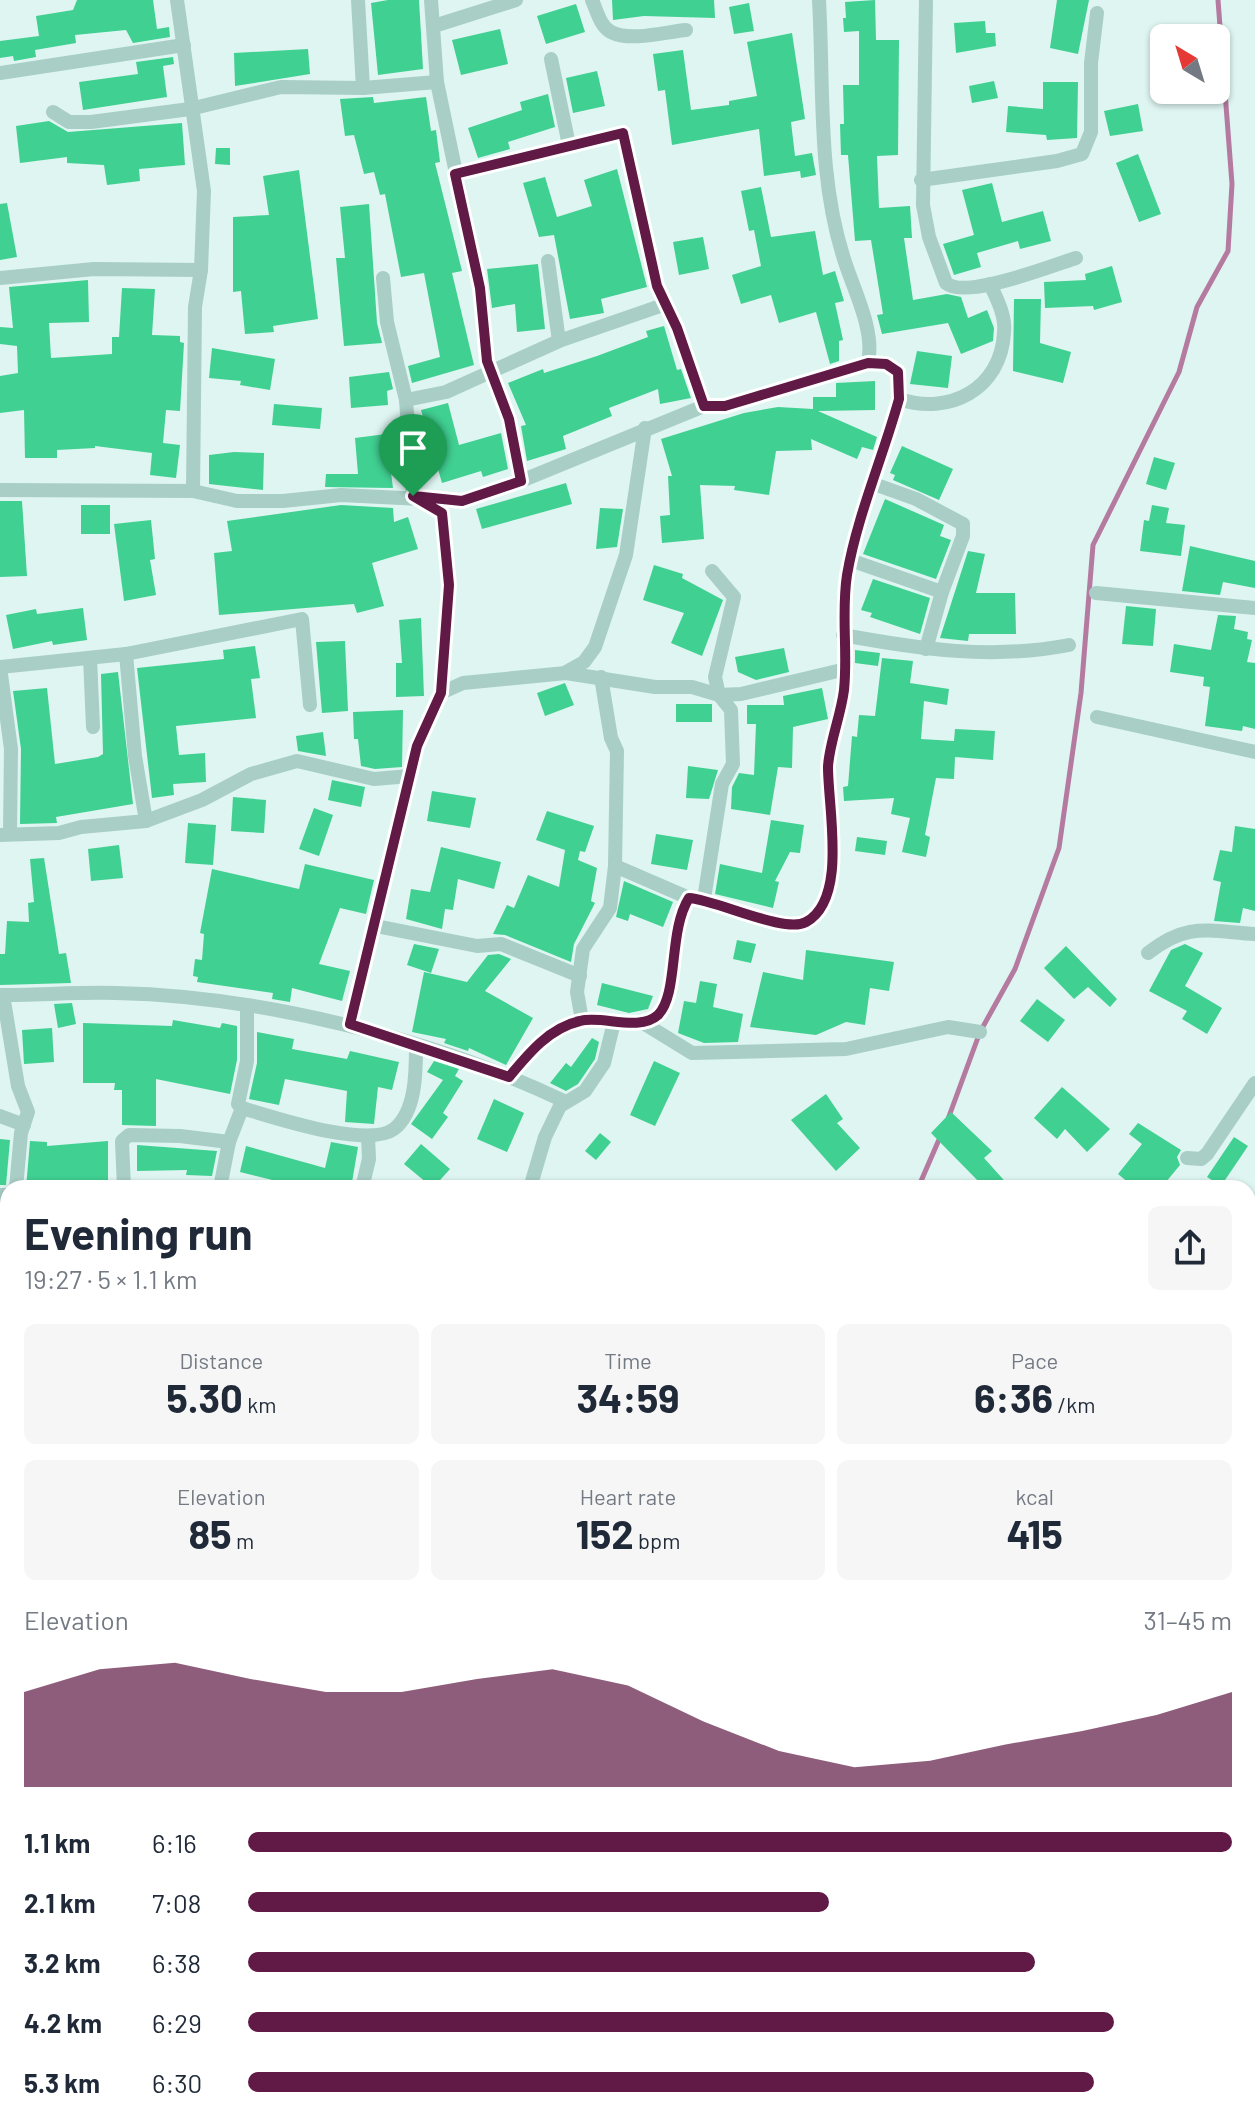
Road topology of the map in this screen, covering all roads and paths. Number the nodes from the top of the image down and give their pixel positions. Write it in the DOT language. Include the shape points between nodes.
graph roads {
  1 [pos="177,0"];
  2 [pos="358,0"];
  3 [pos="431,0"];
  4 [pos="516,0"];
  5 [pos="592,0"];
  6 [pos="819,0"];
  7 [pos="926,0"];
  8 [pos="1097,13"];
  9 [pos="434,26"];
  10 [pos="686,30"];
  11 [pos="184,45"];
  12 [pos="551,59"];
  13 [pos="0,73"];
  14 [pos="437,82"];
  15 [pos="363,88"];
  16 [pos="190,109"];
  17 [pos="53,112"];
  18 [pos="569,145"];
  19 [pos="455,174"];
  20 [pos="921,180"];
  21 [pos="1076,258"];
  22 [pos="548,261"];
  23 [pos="201,270"];
  24 [pos="0,278"];
  25 [pos="383,278"];
  26 [pos="990,284"];
  27 [pos="666,304"];
  28 [pos="559,341"];
  29 [pos="868,363"];
  30 [pos="491,370"];
  31 [pos="899,399"];
  32 [pos="406,400"];
  33 [pos="704,406"];
  34 [pos="645,428"];
  35 [pos="521,481"];
  36 [pos="874,484"];
  37 [pos="0,490"];
  38 [pos="193,491"];
  39 [pos="413,496"];
  40 [pos="850,560"];
  41 [pos="712,571"];
  42 [pos="942,592"];
  43 [pos="1096,593"];
  44 [pos="1255,608"];
  45 [pos="843,635"];
  46 [pos="1069,645"];
  47 [pos="926,649"];
  48 [pos="126,654"];
  49 [pos="90,658"];
  50 [pos="0,667"];
  51 [pos="846,669"];
  52 [pos="566,673"];
  53 [pos="601,677"];
  54 [pos="441,693"];
  55 [pos="719,695"];
  56 [pos="310,705"];
  57 [pos="1097,717"];
  58 [pos="93,727"];
  59 [pos="1255,752"];
  60 [pos="410,776"];
  61 [pos="146,821"];
  62 [pos="5,834"];
  63 [pos="615,866"];
  64 [pos="697,898"];
  65 [pos="376,926"];
  66 [pos="1255,934"];
  67 [pos="1148,953"];
  68 [pos="580,976"];
  69 [pos="2,995"];
  70 [pos="247,1007"];
  71 [pos="582,1020"];
  72 [pos="640,1021"];
  73 [pos="614,1022"];
  74 [pos="350,1024"];
  75 [pos="980,1032"];
  76 [pos="416,1047"];
  77 [pos="509,1077"];
  78 [pos="1255,1083"];
  79 [pos="564,1101"];
  80 [pos="242,1108"];
  81 [pos="0,1116"];
  82 [pos="24,1125"];
  83 [pos="368,1137"];
  84 [pos="229,1142"];
  85 [pos="1187,1158"];
  86 [pos="17,1180"];
  87 [pos="123,1180"];
  88 [pos="222,1180"];
  89 [pos="364,1180"];
  90 [pos="533,1180"];
  1 -- 11 [label="street"];
  2 -- 15 [label="street"];
  3 -- 9 [label="street"];
  4 -- 9 [label="street"];
  5 -- 10 [label="street" via="612,33"];
  6 -- 29 [label="street" via="824,175 832,224 867,328"];
  7 -- 20 [label="street"];
  8 -- 20 [label="street" via="1091,132 1082,154"];
  9 -- 14 [label="street"];
  11 -- 13 [label="street"];
  11 -- 16 [label="street"];
  12 -- 18 [label="street"];
  14 -- 15 [label="street"];
  14 -- 19 [label="street"];
  15 -- 16 [label="street" via="281,87"];
  16 -- 17 [label="street" via="76,124"];
  16 -- 23 [label="street" via="204,191"];
  18 -- 19 [label="street"];
  18 -- 27 [label="street" via="623,133 657,286"];
  19 -- 30 [label="street"];
  20 -- 26 [label="street" via="929,237 946,283 961,288"];
  21 -- 26 [label="street"];
  22 -- 28 [label="street"];
  23 -- 24 [label="street" via="94,269"];
  23 -- 38 [label="street" via="195,307"];
  25 -- 32 [label="street" via="387,322"];
  26 -- 31 [label="street" via="1005,333 988,381 962,399 919,406"];
  27 -- 28 [label="street"];
  27 -- 33 [label="street"];
  28 -- 30 [label="street"];
  29 -- 31 [label="street" via="886,364 898,372"];
  29 -- 33 [label="street" via="725,406"];
  30 -- 32 [label="street" via="446,392"];
  30 -- 35 [label="street" via="509,419"];
  31 -- 36 [label="street"];
  32 -- 39 [label="street"];
  33 -- 34 [label="street"];
  34 -- 35 [label="street"];
  34 -- 52 [label="street" via="626,555 595,647"];
  35 -- 39 [label="street" via="462,501"];
  36 -- 40 [label="street"];
  36 -- 42 [label="street" via="963,524"];
  37 -- 38 [label="street"];
  38 -- 39 [label="street" via="237,501"];
  39 -- 54 [label="street" via="442,513 449,585"];
  40 -- 42 [label="street"];
  40 -- 45 [label="street"];
  41 -- 55 [label="street" via="734,597 715,677"];
  42 -- 47 [label="street"];
  43 -- 44 [label="street"];
  45 -- 47 [label="street"];
  45 -- 51 [label="street"];
  46 -- 47 [label="street" via="960,654"];
  48 -- 49 [label="street"];
  48 -- 56 [label="street" via="302,619"];
  48 -- 61 [label="street"];
  49 -- 50 [label="street"];
  49 -- 58 [label="street"];
  50 -- 62 [label="street" via="11,749"];
  51 -- 55 [label="street"];
  51 -- 64 [label="street" via="828,764 830,891 823,910 804,924 787,925"];
  52 -- 53 [label="street"];
  52 -- 54 [label="street" via="463,683"];
  53 -- 55 [label="street"];
  53 -- 63 [label="street" via="617,751"];
  54 -- 60 [label="street"];
  55 -- 64 [label="street" via="731,710 733,764 722,784"];
  57 -- 59 [label="street"];
  60 -- 61 [label="street" via="374,779 297,761 277,764"];
  60 -- 65 [label="street"];
  61 -- 62 [label="street"];
  63 -- 64 [label="street"];
  63 -- 68 [label="street" via="610,908 583,949"];
  64 -- 72 [label="street" via="676,928 667,1003 656,1017"];
  65 -- 68 [label="street" via="477,946 501,944"];
  65 -- 74 [label="street"];
  66 -- 67 [label="street" via="1185,930"];
  68 -- 71 [label="street"];
  69 -- 70 [label="street" via="115,993"];
  69 -- 82 [label="street" via="18,1086 28,1112"];
  70 -- 74 [label="street"];
  70 -- 80 [label="street" via="250,1028 238,1104"];
  71 -- 73 [label="street"];
  71 -- 77 [label="street" via="559,1028"];
  72 -- 73 [label="street"];
  72 -- 75 [label="street" via="692,1053 846,1049 948,1027"];
  73 -- 79 [label="street" via="604,1063 585,1091"];
  74 -- 76 [label="street"];
  76 -- 77 [label="street"];
  76 -- 83 [label="street" via="416,1083 405,1113 396,1128"];
  77 -- 79 [label="street"];
  78 -- 85 [label="street" via="1207,1154"];
  79 -- 90 [label="street" via="545,1137"];
  80 -- 83 [label="street"];
  80 -- 84 [label="street"];
  81 -- 82 [label="street"];
  82 -- 86 [label="street"];
  83 -- 89 [label="street"];
  84 -- 87 [label="street" via="129,1135 122,1141"];
  84 -- 88 [label="street"];
}
